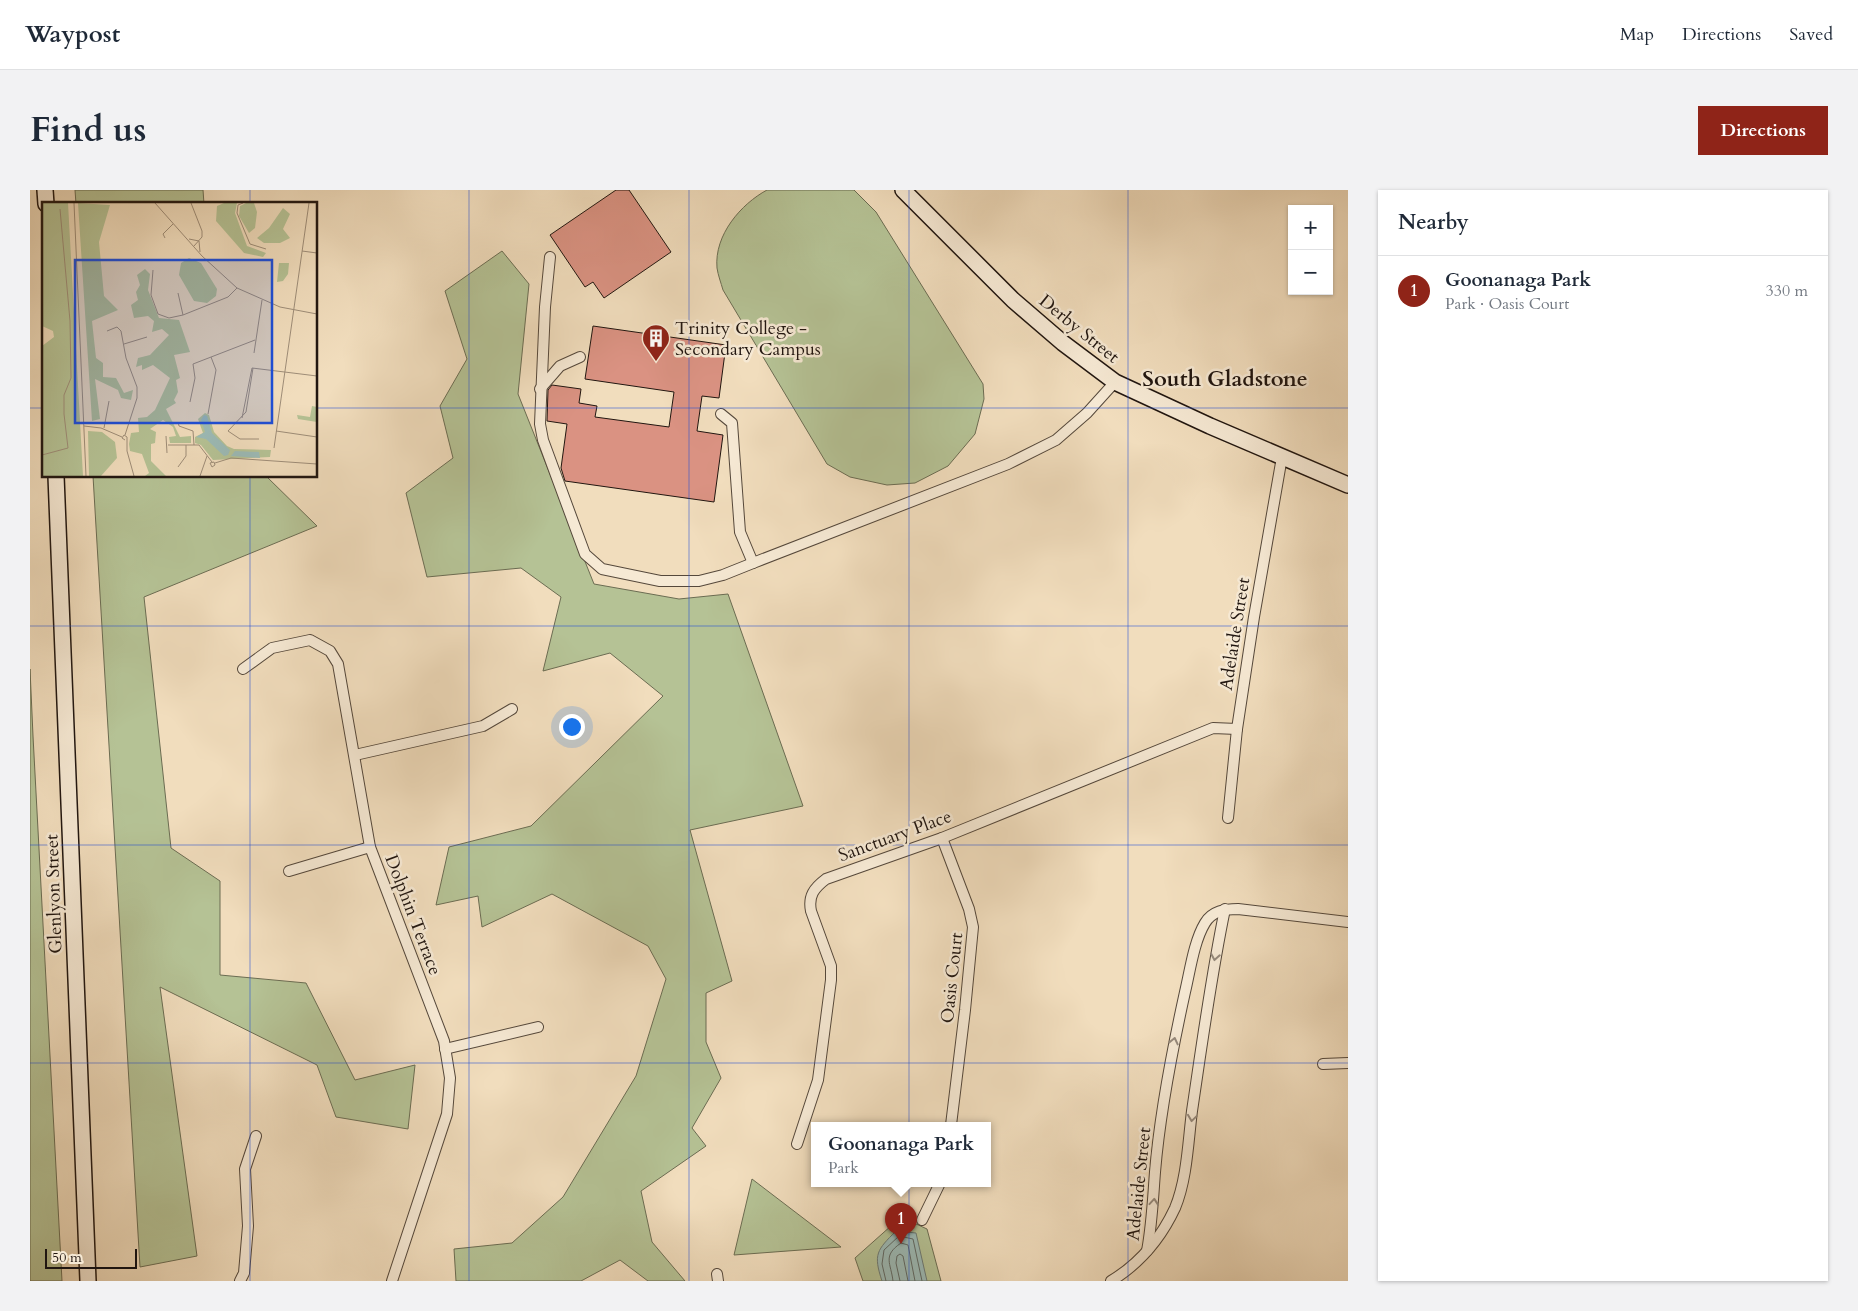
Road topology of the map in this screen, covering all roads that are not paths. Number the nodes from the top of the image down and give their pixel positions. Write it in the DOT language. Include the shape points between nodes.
graph roads {
  1 [pos="904,190"];
  2 [pos="550,258"];
  3 [pos="580,357"];
  4 [pos="1115,382"];
  5 [pos="540,389"];
  6 [pos="721,414"];
  7 [pos="1282,457"];
  8 [pos="56,478"];
  9 [pos="1348,485"];
  10 [pos="754,563"];
  11 [pos="243,669"];
  12 [pos="512,709"];
  13 [pos="1237,729"];
  14 [pos="355,755"];
  15 [pos="1228,818"];
  16 [pos="942,838"];
  17 [pos="370,847"];
  18 [pos="289,871"];
  19 [pos="1225,909"];
  20 [pos="1348,922"];
  21 [pos="538,1027"];
  22 [pos="445,1049"];
  23 [pos="1348,1063"];
  24 [pos="1323,1064"];
  25 [pos="951,1122"];
  26 [pos="256,1136"];
  27 [pos="797,1144"];
  28 [pos="938,1187"];
  29 [pos="922,1220"];
  30 [pos="1147,1251"];
  31 [pos="88,1281"];
  32 [pos="240,1281"];
  33 [pos="392,1281"];
  34 [pos="1111,1281"];
  1 -- 4 [label="main road, Derby Street" via="1013,300"];
  2 -- 5 [label="street"];
  3 -- 5 [label="street" via="560,366"];
  4 -- 7 [label="main road, Derby Street"];
  4 -- 10 [label="street" via="1056,440 1008,464"];
  5 -- 10 [label="street" via="540,424 544,440 585,554 602,570 660,582 698,581"];
  6 -- 10 [label="street" via="732,423 740,532"];
  7 -- 9 [label="main road, Derby Street"];
  7 -- 13 [label="street, Adelaide Street"];
  8 -- 31 [label="main road, Glenlyon Street"];
  11 -- 14 [label="street, Dolphin Terrace" via="272,648 310,640 330,651 338,664"];
  12 -- 14 [label="street" via="483,726"];
  13 -- 15 [label="street, Adelaide Street"];
  13 -- 16 [label="street, Sanctuary Place" via="1213,728"];
  14 -- 17 [label="street, Dolphin Terrace"];
  16 -- 25 [label="street, Oasis Court" via="973,928"];
  16 -- 27 [label="street, Sanctuary Place" via="826,879 812,891 811,911 831,966 831,980 818,1080"];
  17 -- 18 [label="street"];
  17 -- 22 [label="street, Dolphin Terrace"];
  19 -- 20 [label="street"];
  19 -- 30 [label="street, Adelaide Street, one-way" via="1204,1021 1180,1194 1167,1222"];
  30 -- 19 [label="street, Adelaide Street, one-way" via="1170,1060 1191,967 1205,923"];
  21 -- 22 [label="street"];
  22 -- 33 [label="street, Dolphin Terrace" via="450,1078 447,1114"];
  23 -- 24 [label="street"];
  26 -- 32 [label="street" via="245,1169 248,1226 244,1273"];
  28 -- 29 [label="street"];
  30 -- 34 [label="street"];
}
